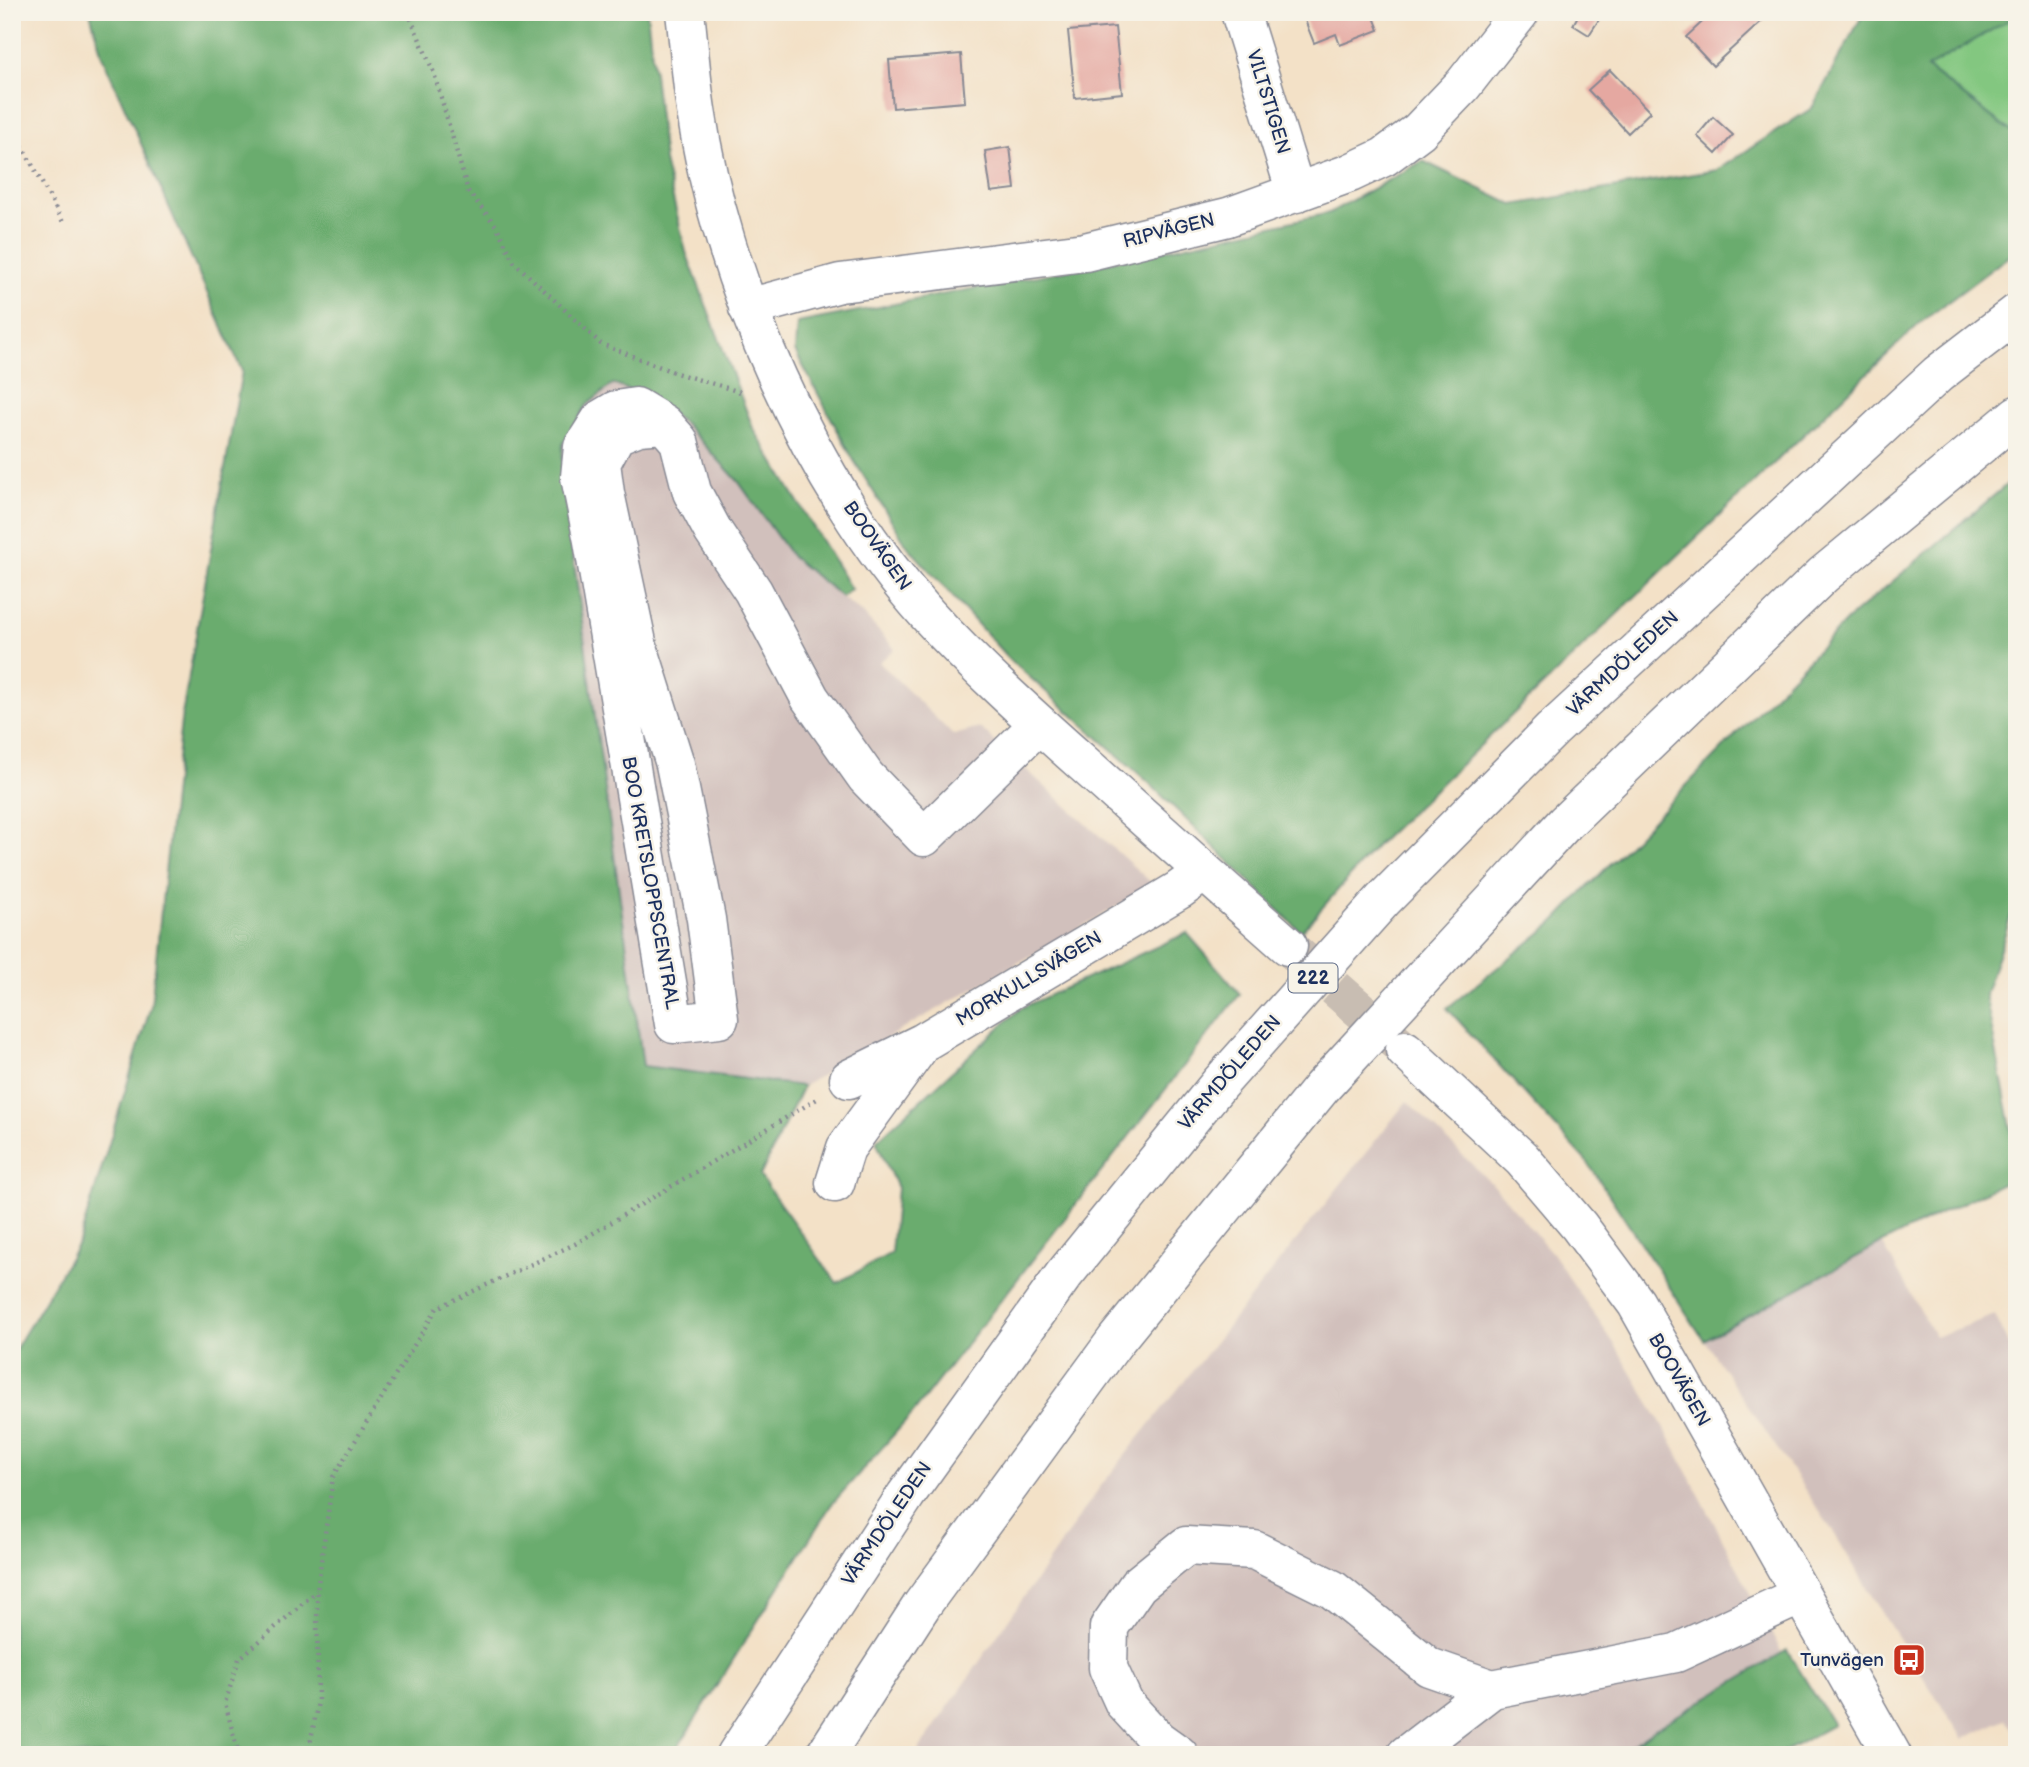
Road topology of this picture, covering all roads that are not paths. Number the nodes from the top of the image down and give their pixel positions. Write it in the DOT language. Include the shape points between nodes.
graph roads {
  1 [pos="685,12"];
  2 [pos="1240,12"];
  3 [pos="1520,12"];
  4 [pos="1296,193"];
  5 [pos="748,308"];
  6 [pos="2017,313"];
  7 [pos="2017,415"];
  8 [pos="664,424"];
  9 [pos="1039,724"];
  10 [pos="1204,872"];
  11 [pos="1288,946"];
  12 [pos="922,1043"];
  13 [pos="1405,1050"];
  14 [pos="849,1079"];
  15 [pos="835,1183"];
  16 [pos="1801,1595"];
  17 [pos="1492,1689"];
  18 [pos="736,1755"];
  19 [pos="825,1755"];
  20 [pos="1179,1755"];
  21 [pos="1406,1755"];
  22 [pos="1892,1755"];
  1 -- 5 [label="main road, BOOVÄGEN" via="696,111 709,175"];
  2 -- 4 [label="main road, VILTSTIGEN"];
  3 -- 4 [label="main road, RIPVÄGEN" via="1463,85 1419,131 1384,157"];
  4 -- 5 [label="main road, RIPVÄGEN" via="1228,217 1085,252 840,283"];
  5 -- 9 [label="main road, BOOVÄGEN" via="812,447 888,566 926,613"];
  6 -- 18 [label="main road, VÄRMDÖLEDEN / 222" via="1938,374 1590,694 1382,900 1219,1084 1063,1276 906,1495"];
  7 -- 19 [label="main road" via="1824,575 1564,823 1322,1087 1116,1340 922,1605"];
  8 -- 8 [label="main road, BOO KRETSLOPPSCENTRAL" via="636,407 616,410 601,419 583,447 580,477 674,1024 719,1020 706,919 675,764 638,648 601,463 616,435 639,426"];
  8 -- 9 [label="main road, BOO KRETSLOPPSCENTRAL" via="679,441 692,492 753,591 810,698 866,777 924,837"];
  9 -- 10 [label="main road, BOOVÄGEN"];
  10 -- 11 [label="main road, BOOVÄGEN"];
  10 -- 12 [label="main road, MORKULLSVÄGEN"];
  12 -- 14 [label="main road, MORKULLSVÄGEN"];
  12 -- 15 [label="main road" via="846,1148"];
  13 -- 16 [label="main road, BOOVÄGEN" via="1522,1159 1636,1303"];
  16 -- 17 [label="main road" via="1676,1653"];
  16 -- 22 [label="main road, BOOVÄGEN"];
  17 -- 20 [label="main road" via="1429,1668 1332,1589 1254,1550 1186,1546 1138,1585 1109,1627 1108,1668 1124,1703 1158,1740"];
  17 -- 21 [label="main road"];
}
